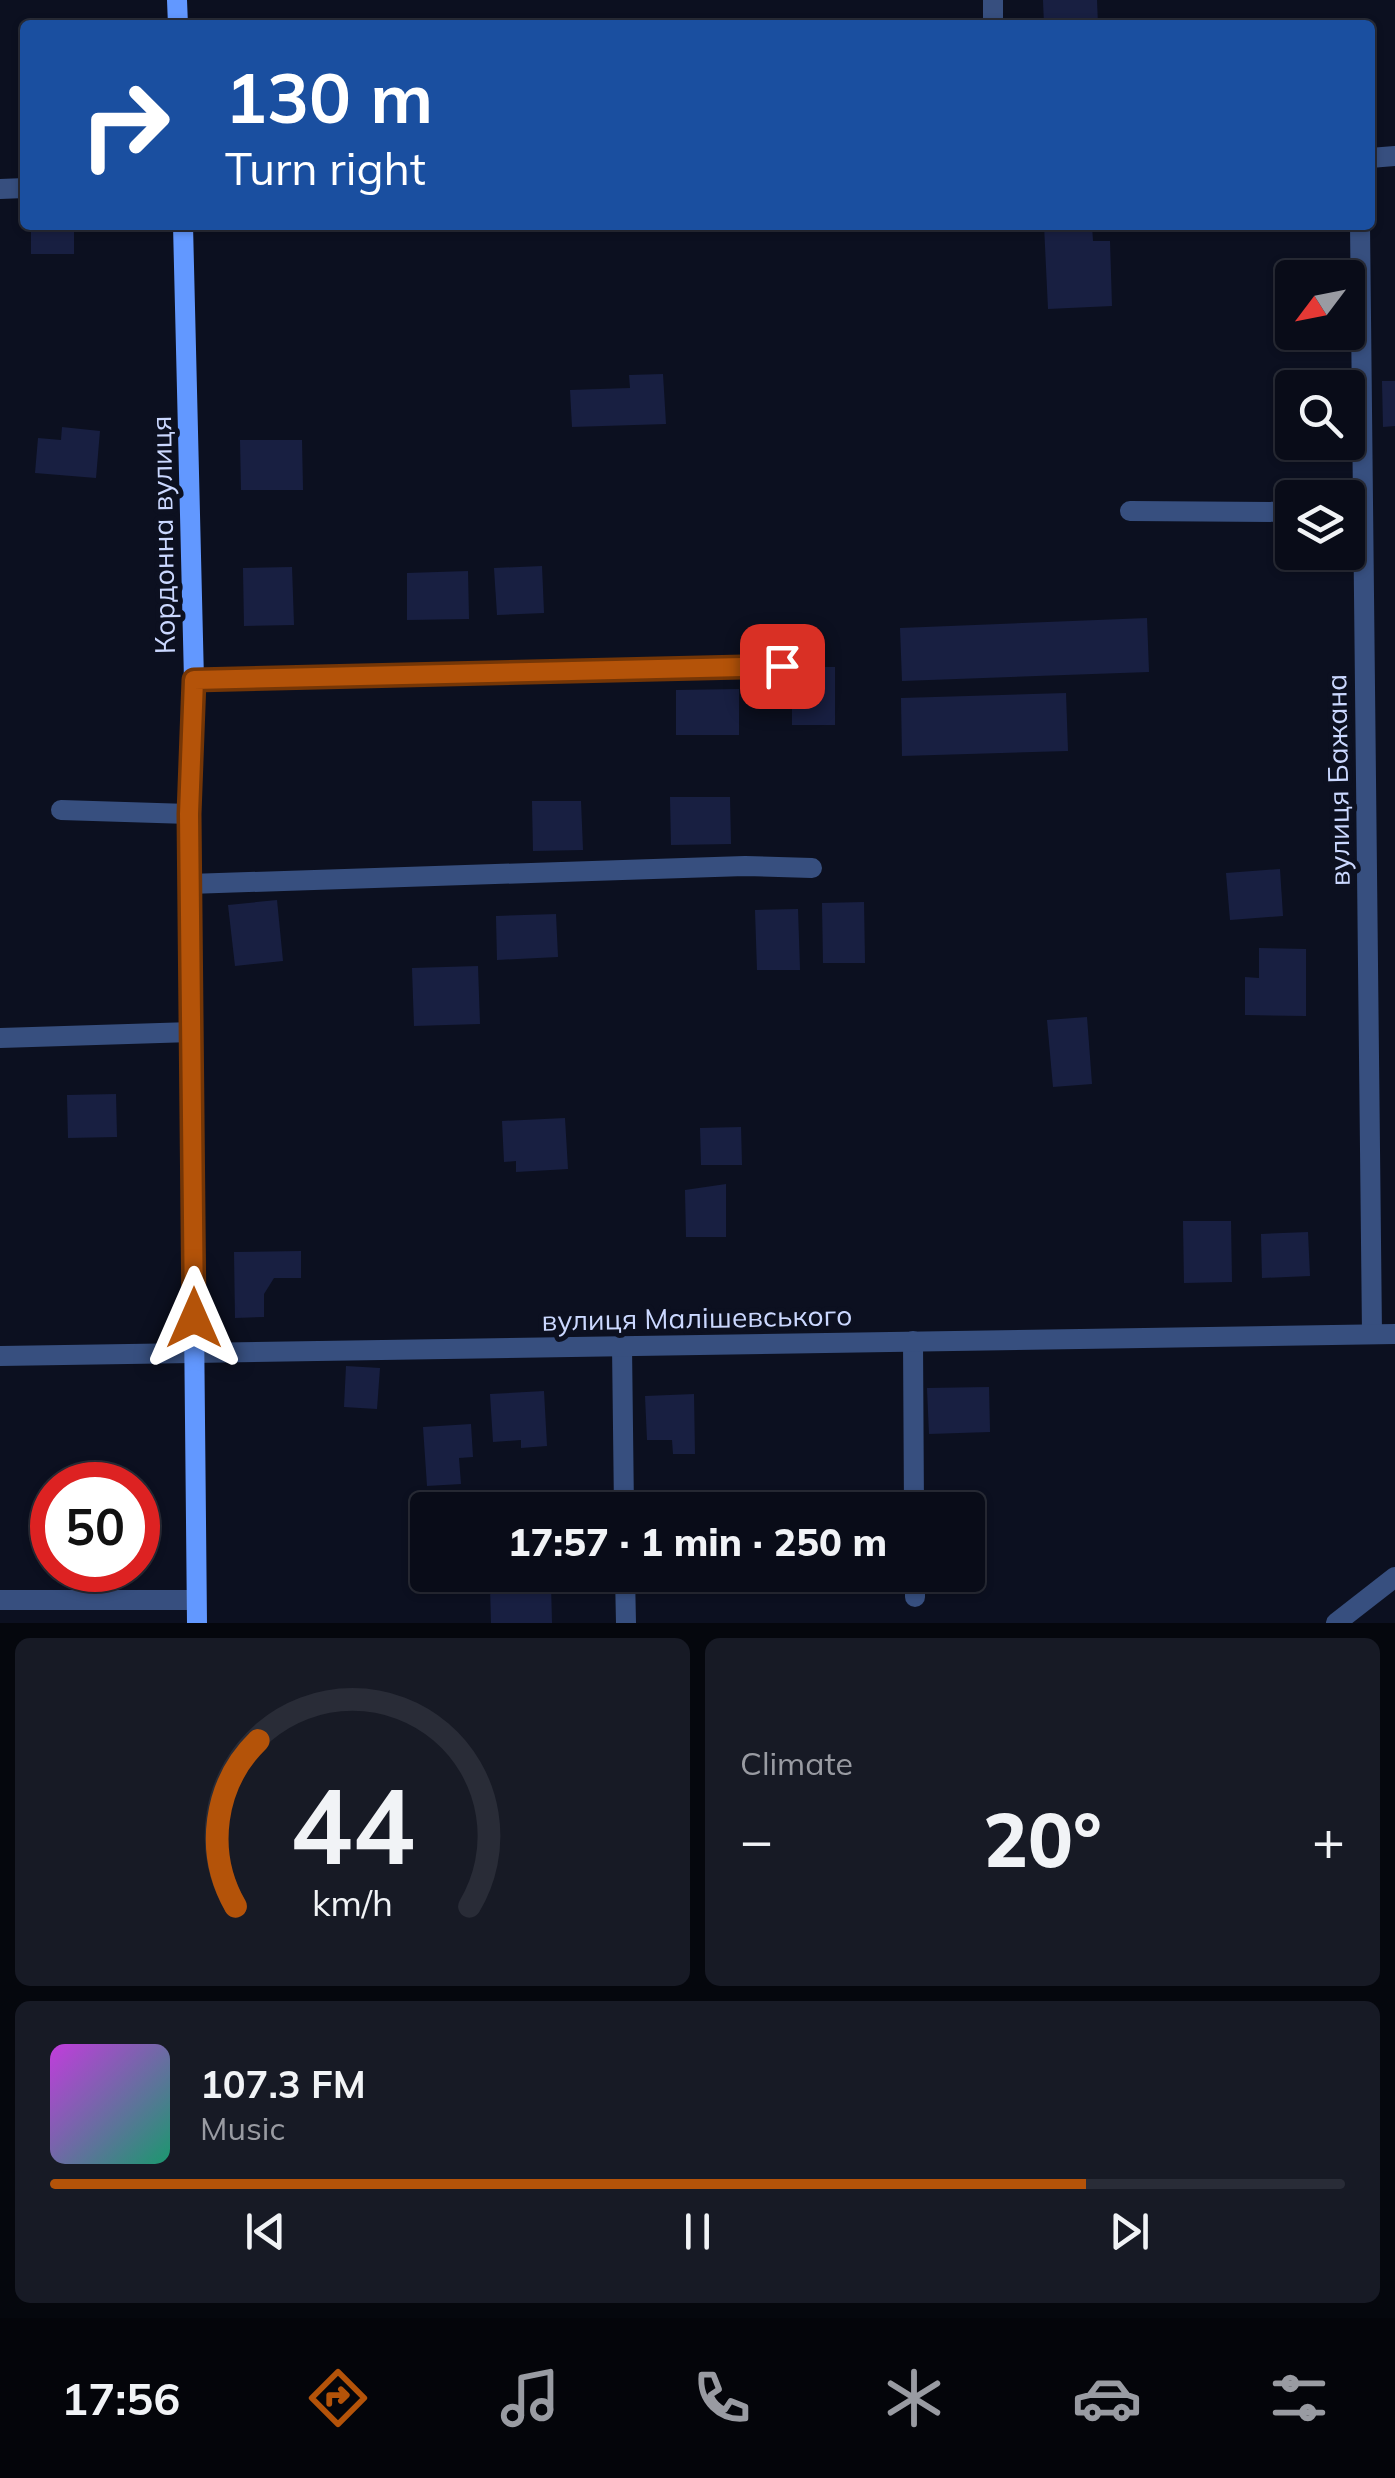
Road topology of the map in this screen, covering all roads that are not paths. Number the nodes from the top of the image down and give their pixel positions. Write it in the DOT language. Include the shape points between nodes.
graph roads {
  1 [pos="183,230"];
  2 [pos="1360,230"];
  3 [pos="1356,480"];
  4 [pos="1130,512"];
  5 [pos="1275,512"];
  6 [pos="1356,570"];
  7 [pos="782,666"];
  8 [pos="194,680"];
  9 [pos="61,810"];
  10 [pos="189,814"];
  11 [pos="812,868"];
  12 [pos="190,884"];
  13 [pos="192,1032"];
  14 [pos="0,1038"];
  15 [pos="1372,1334"];
  16 [pos="1395,1334"];
  17 [pos="913,1342"];
  18 [pos="622,1346"];
  19 [pos="194,1354"];
  20 [pos="0,1356"];
  21 [pos="624,1492"];
  22 [pos="914,1492"];
  23 [pos="1395,1576"];
  24 [pos="625,1592"];
  25 [pos="915,1592"];
  26 [pos="915,1597"];
  27 [pos="0,1600"];
  28 [pos="196,1600"];
  29 [pos="197,1623"];
  30 [pos="626,1623"];
  31 [pos="1336,1623"];
  1 -- 8 [label="main road, Кордонна вулиця"];
  2 -- 3 [label="street, вулиця Бажана"];
  4 -- 5 [label="street"];
  6 -- 15 [label="street, вулиця Бажана"];
  7 -- 8 [label="street"];
  8 -- 10 [label="main road, Кордонна вулиця"];
  9 -- 10 [label="street"];
  10 -- 12 [label="main road, Кордонна вулиця"];
  11 -- 12 [label="street"];
  12 -- 13 [label="main road, Кордонна вулиця"];
  13 -- 14 [label="street"];
  13 -- 19 [label="main road, Кордонна вулиця"];
  15 -- 16 [label="street, вулиця Малішевського"];
  15 -- 17 [label="street, вулиця Малішевського"];
  17 -- 18 [label="street, вулиця Малішевського"];
  17 -- 22 [label="street"];
  18 -- 19 [label="street, вулиця Малішевського"];
  18 -- 21 [label="street"];
  19 -- 20 [label="street, вулиця Малішевського"];
  19 -- 28 [label="main road, Кордонна вулиця"];
  23 -- 31 [label="street"];
  24 -- 30 [label="street"];
  25 -- 26 [label="street"];
  27 -- 28 [label="street"];
  28 -- 29 [label="main road, Кордонна вулиця"];
}
